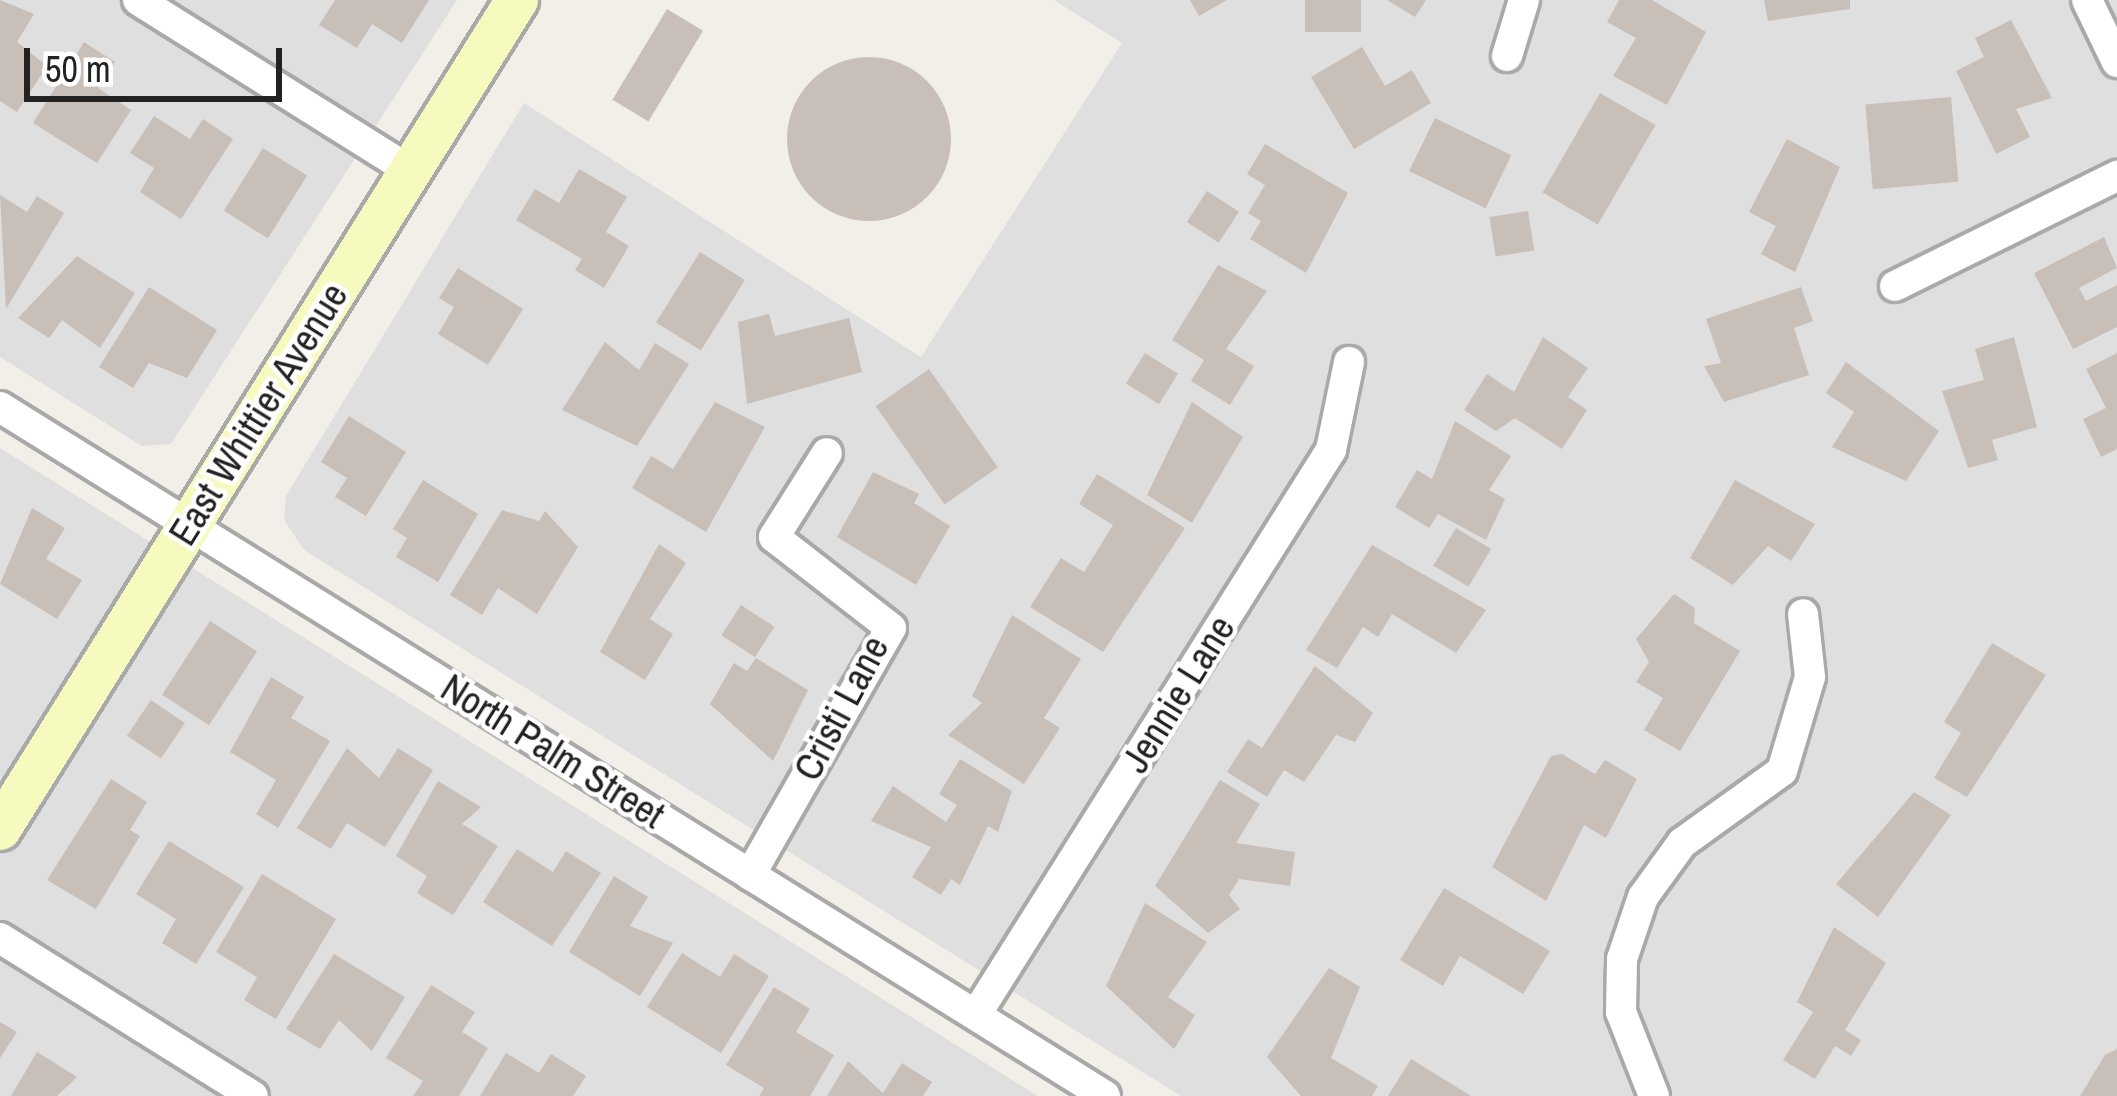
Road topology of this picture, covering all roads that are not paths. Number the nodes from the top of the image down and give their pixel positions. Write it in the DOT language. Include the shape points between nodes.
graph roads {
  1 [pos="138,0"];
  2 [pos="518,0"];
  3 [pos="1524,0"];
  4 [pos="2087,0"];
  5 [pos="1507,56"];
  6 [pos="2117,62"];
  7 [pos="412,171"];
  8 [pos="2117,176"];
  9 [pos="1894,286"];
  10 [pos="1349,362"];
  11 [pos="0,407"];
  12 [pos="827,453"];
  13 [pos="188,524"];
  14 [pos="1804,614"];
  15 [pos="0,830"];
  16 [pos="750,874"];
  17 [pos="0,938"];
  18 [pos="977,1013"];
  19 [pos="253,1096"];
  20 [pos="1105,1096"];
  21 [pos="1654,1096"];
  1 -- 7 [label="street"];
  2 -- 7 [label="street, East Whittier Avenue"];
  3 -- 5 [label="street"];
  4 -- 6 [label="street"];
  7 -- 13 [label="street, East Whittier Avenue"];
  8 -- 9 [label="street"];
  10 -- 18 [label="street, Jennie Lane" via="1331,450"];
  11 -- 13 [label="street, North Palm Street"];
  12 -- 16 [label="street, Cristi Lane" via="774,537 891,628"];
  13 -- 15 [label="street, East Whittier Avenue"];
  13 -- 16 [label="street, North Palm Street"];
  14 -- 21 [label="street" via="1810,677 1782,771 1682,844 1643,897 1622,959 1621,1012"];
  16 -- 18 [label="street, North Palm Street"];
  17 -- 19 [label="street"];
  18 -- 20 [label="street, North Palm Street"];
}
